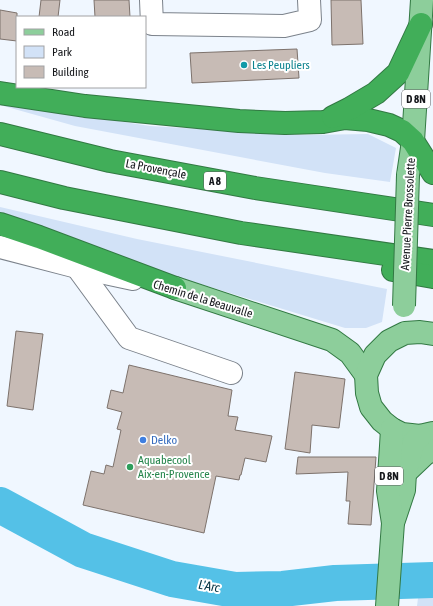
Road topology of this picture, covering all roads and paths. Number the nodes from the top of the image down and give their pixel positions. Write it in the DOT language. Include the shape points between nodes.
graph roads {
  1 [pos="151,0"];
  2 [pos="309,0"];
  3 [pos="422,0"];
  4 [pos="421,24"];
  5 [pos="0,93"];
  6 [pos="322,122"];
  7 [pos="0,134"];
  8 [pos="413,142"];
  9 [pos="433,173"];
  10 [pos="0,182"];
  11 [pos="433,215"];
  12 [pos="0,224"];
  13 [pos="241,233"];
  14 [pos="0,247"];
  15 [pos="433,261"];
  16 [pos="77,267"];
  17 [pos="433,277"];
  18 [pos="175,288"];
  19 [pos="405,333"];
  20 [pos="433,334"];
  21 [pos="231,373"];
  22 [pos="366,375"];
  23 [pos="392,429"];
  24 [pos="429,440"];
  25 [pos="393,523"];
  26 [pos="386,606"];
  1 -- 2 [label="street" via="152,24 284,26 310,20"];
  3 -- 4 [label="main road, Avenue Pierre Brossolette / D 8N"];
  4 -- 6 [label="highway" via="398,73 376,93"];
  4 -- 8 [label="main road, Avenue Pierre Brossolette / D 8N"];
  5 -- 6 [label="highway" via="85,106 178,116 286,123"];
  6 -- 8 [label="highway" via="345,118 368,120 402,131"];
  7 -- 11 [label="highway, La Provençale / A 8" via="110,161 255,188"];
  8 -- 9 [label="highway"];
  8 -- 19 [label="main road, Avenue Pierre Brossolette / D 8N, bridge" via="408,175"];
  10 -- 13 [label="highway" via="64,198"];
  12 -- 18 [label="highway"];
  13 -- 15 [label="highway"];
  13 -- 17 [label="highway"];
  14 -- 16 [label="street, Chemin de la Beauvalle"];
  16 -- 18 [label="street, Chemin de la Beauvalle"];
  16 -- 21 [label="street" via="130,338"];
  18 -- 22 [label="main road, Chemin de la Beauvalle" via="332,340 350,353"];
  19 -- 20 [label="main road"];
  19 -- 22 [label="main road" via="389,341 375,355"];
  22 -- 23 [label="main road" via="371,407 382,422"];
  23 -- 24 [label="main road"];
  23 -- 25 [label="main road, D 8N" via="388,491"];
  24 -- 25 [label="main road, D 8N" via="425,454 405,473 404,490"];
  25 -- 26 [label="main road, D 8N"];
}
